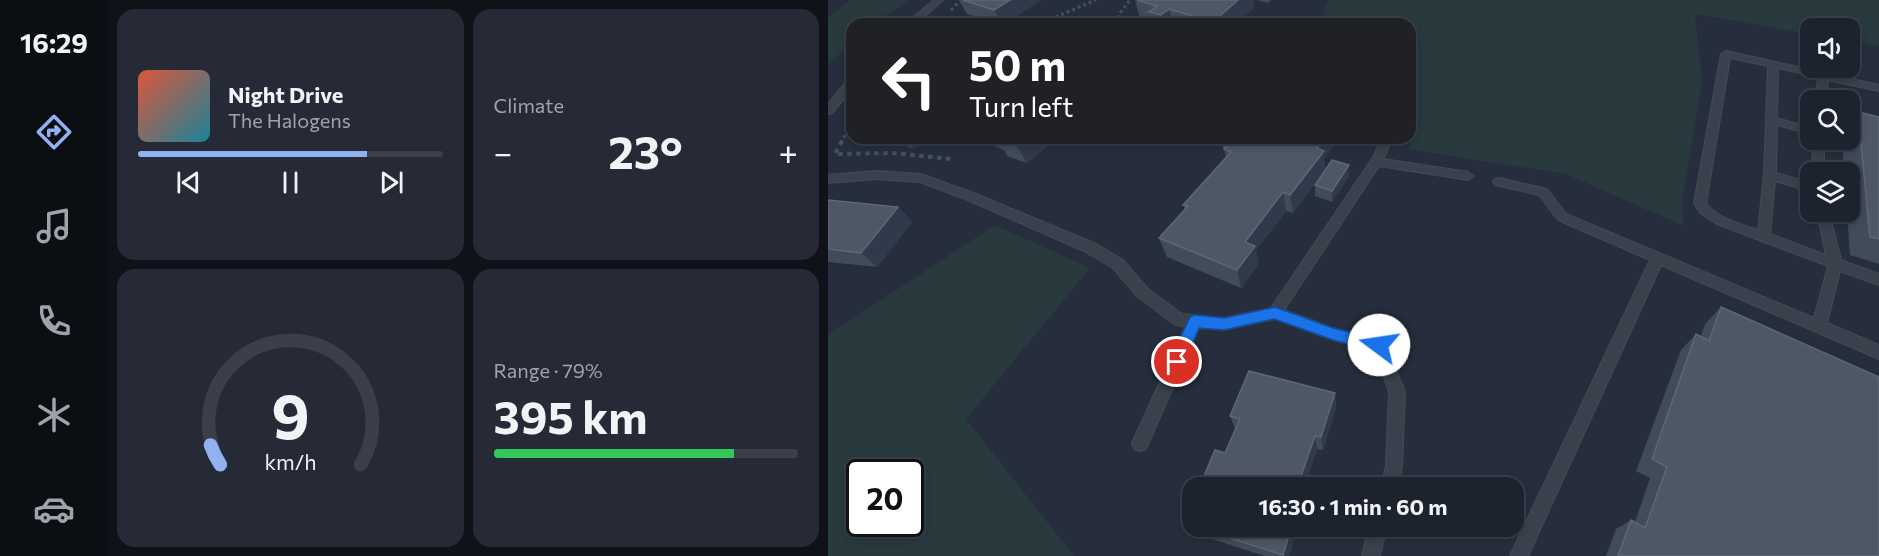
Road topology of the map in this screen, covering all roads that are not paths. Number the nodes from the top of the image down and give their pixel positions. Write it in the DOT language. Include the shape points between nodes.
graph roads {
  1 [pos="939,0"];
  2 [pos="917,18"];
  3 [pos="1773,63"];
  4 [pos="1800,69"];
  5 [pos="1836,78"];
  6 [pos="1879,88"];
  7 [pos="846,89"];
  8 [pos="828,111"];
  9 [pos="1771,120"];
  10 [pos="1800,128"];
  11 [pos="1384,144"];
  12 [pos="1376,162"];
  13 [pos="1770,175"];
  14 [pos="1468,176"];
  15 [pos="828,179"];
  16 [pos="1499,182"];
  17 [pos="1800,184"];
  18 [pos="1825,222"];
  19 [pos="1763,237"];
  20 [pos="1658,257"];
  21 [pos="1834,264"];
  22 [pos="1879,280"];
  23 [pos="1275,313"];
  24 [pos="1195,321"];
  25 [pos="1819,326"];
  26 [pos="1879,352"];
  27 [pos="1140,443"];
  28 [pos="1392,477"];
  29 [pos="1375,537"];
  30 [pos="1371,556"];
  31 [pos="1519,556"];
  1 -- 2 [label="lane"];
  3 -- 4 [label="lane"];
  3 -- 9 [label="lane"];
  3 -- 19 [label="lane" via="1726,54 1700,203 1721,221"];
  5 -- 6 [label="lane"];
  7 -- 8 [label="lane"];
  9 -- 10 [label="lane"];
  9 -- 13 [label="lane"];
  11 -- 12 [label="lane"];
  12 -- 14 [label="lane"];
  12 -- 23 [label="lane"];
  13 -- 17 [label="lane"];
  13 -- 19 [label="lane"];
  15 -- 24 [label="lane" via="876,175 921,178 972,197 1091,248 1118,264 1142,292 1179,320"];
  16 -- 20 [label="lane" via="1543,192 1562,217"];
  18 -- 21 [label="lane"];
  19 -- 21 [label="lane"];
  20 -- 25 [label="lane"];
  20 -- 31 [label="lane"];
  21 -- 22 [label="lane"];
  21 -- 25 [label="lane"];
  23 -- 24 [label="lane" via="1224,324"];
  23 -- 28 [label="lane" via="1333,334 1379,345 1397,392"];
  24 -- 27 [label="lane"];
  25 -- 26 [label="lane"];
  29 -- 30 [label="lane"];
}
